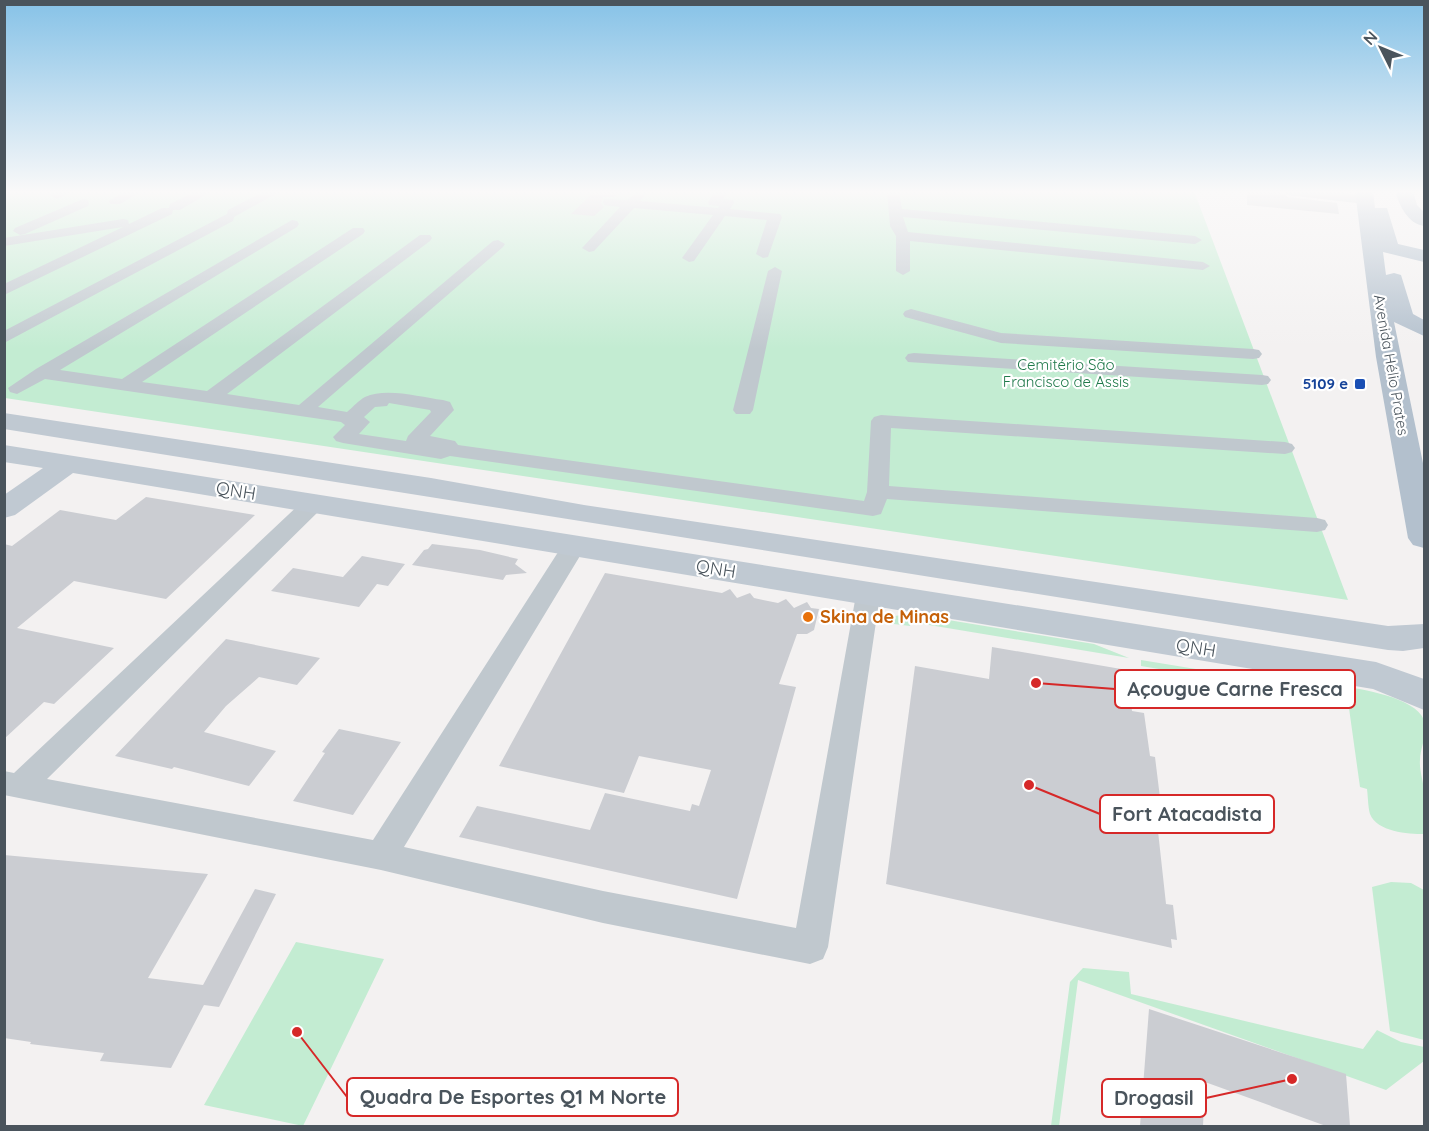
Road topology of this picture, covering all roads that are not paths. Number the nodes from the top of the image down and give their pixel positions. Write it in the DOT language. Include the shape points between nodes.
graph roads {
  1 [pos="99,244"];
  2 [pos="178,244"];
  3 [pos="259,244"];
  4 [pos="339,244"];
  5 [pos="417,244"];
  6 [pos="498,244"];
  7 [pos="593,244"];
  8 [pos="697,244"];
  9 [pos="766,244"];
  10 [pos="903,244"];
  11 [pos="981,244"];
  12 [pos="1370,244"];
  13 [pos="1388,244"];
  14 [pos="589,248"];
  15 [pos="1371,251"];
  16 [pos="763,254"];
  17 [pos="1425,256"];
  18 [pos="689,258"];
  19 [pos="1203,266"];
  20 [pos="775,271"];
  21 [pos="903,271"];
  22 [pos="4,290"];
  23 [pos="911,314"];
  24 [pos="1425,329"];
  25 [pos="4,338"];
  26 [pos="1252,354"];
  27 [pos="914,358"];
  28 [pos="42,373"];
  29 [pos="1262,380"];
  30 [pos="124,386"];
  31 [pos="17,388"];
  32 [pos="212,397"];
  33 [pos="304,410"];
  34 [pos="743,410"];
  35 [pos="351,418"];
  36 [pos="4,421"];
  37 [pos="1285,448"];
  38 [pos="445,449"];
  39 [pos="4,453"];
  40 [pos="67,464"];
  41 [pos="431,488"];
  42 [pos="878,492"];
  43 [pos="313,504"];
  44 [pos="4,509"];
  45 [pos="584,514"];
  46 [pos="1317,525"];
  47 [pos="473,530"];
  48 [pos="1425,538"];
  49 [pos="574,546"];
  50 [pos="1071,587"];
  51 [pos="868,595"];
  52 [pos="970,610"];
  53 [pos="1281,619"];
  54 [pos="1425,636"];
  55 [pos="1168,643"];
  56 [pos="1425,696"];
  57 [pos="13,784"];
  58 [pos="381,855"];
  1 -- 22 [label="street"];
  2 -- 25 [label="street"];
  3 -- 28 [label="street"];
  4 -- 30 [label="street"];
  5 -- 32 [label="street"];
  6 -- 33 [label="street"];
  7 -- 14 [label="street"];
  8 -- 18 [label="street"];
  9 -- 16 [label="street"];
  10 -- 21 [label="street"];
  11 -- 19 [label="street"];
  12 -- 15 [label="main road, Avenida Hélio Prates"];
  13 -- 17 [label="main road" via="1389,248"];
  15 -- 24 [label="main road" via="1392,269 1403,318"];
  15 -- 48 [label="main road, Avenida Hélio Prates"];
  20 -- 34 [label="street"];
  23 -- 26 [label="street" via="1001,338"];
  27 -- 29 [label="street"];
  28 -- 30 [label="street"];
  28 -- 31 [label="street"];
  30 -- 32 [label="street"];
  32 -- 33 [label="street"];
  33 -- 35 [label="street"];
  35 -- 38 [label="street" via="360,422 343,437 441,453"];
  35 -- 38 [label="street" via="371,400 380,402 386,397 443,406 439,410 444,410 415,440 448,445"];
  36 -- 41 [label="street, QNH"];
  37 -- 42 [label="street" via="880,421"];
  38 -- 42 [label="street" via="873,509"];
  39 -- 40 [label="street, QNH"];
  40 -- 43 [label="street, QNH"];
  40 -- 44 [label="street"];
  41 -- 43 [label="street" via="440,492 440,499 418,510 375,502"];
  41 -- 45 [label="street, QNH"];
  42 -- 46 [label="street"];
  43 -- 47 [label="street, QNH"];
  43 -- 57 [label="street"];
  45 -- 47 [label="street" via="532,514 481,507 468,513 463,521"];
  45 -- 50 [label="street, QNH"];
  47 -- 49 [label="street, QNH"];
  49 -- 51 [label="street, QNH"];
  49 -- 58 [label="street"];
  50 -- 52 [label="street" via="1085,592 1094,601 1089,613 1076,616 1025,607"];
  50 -- 53 [label="street, QNH"];
  51 -- 52 [label="street, QNH"];
  51 -- 58 [label="street" via="810,947 603,907"];
  52 -- 55 [label="street, QNH"];
  53 -- 54 [label="street, QNH" via="1388,638"];
  53 -- 55 [label="street" via="1216,622 1156,614 1144,619 1148,634"];
  55 -- 56 [label="street, QNH" via="1376,676"];
  57 -- 58 [label="street"];
}
